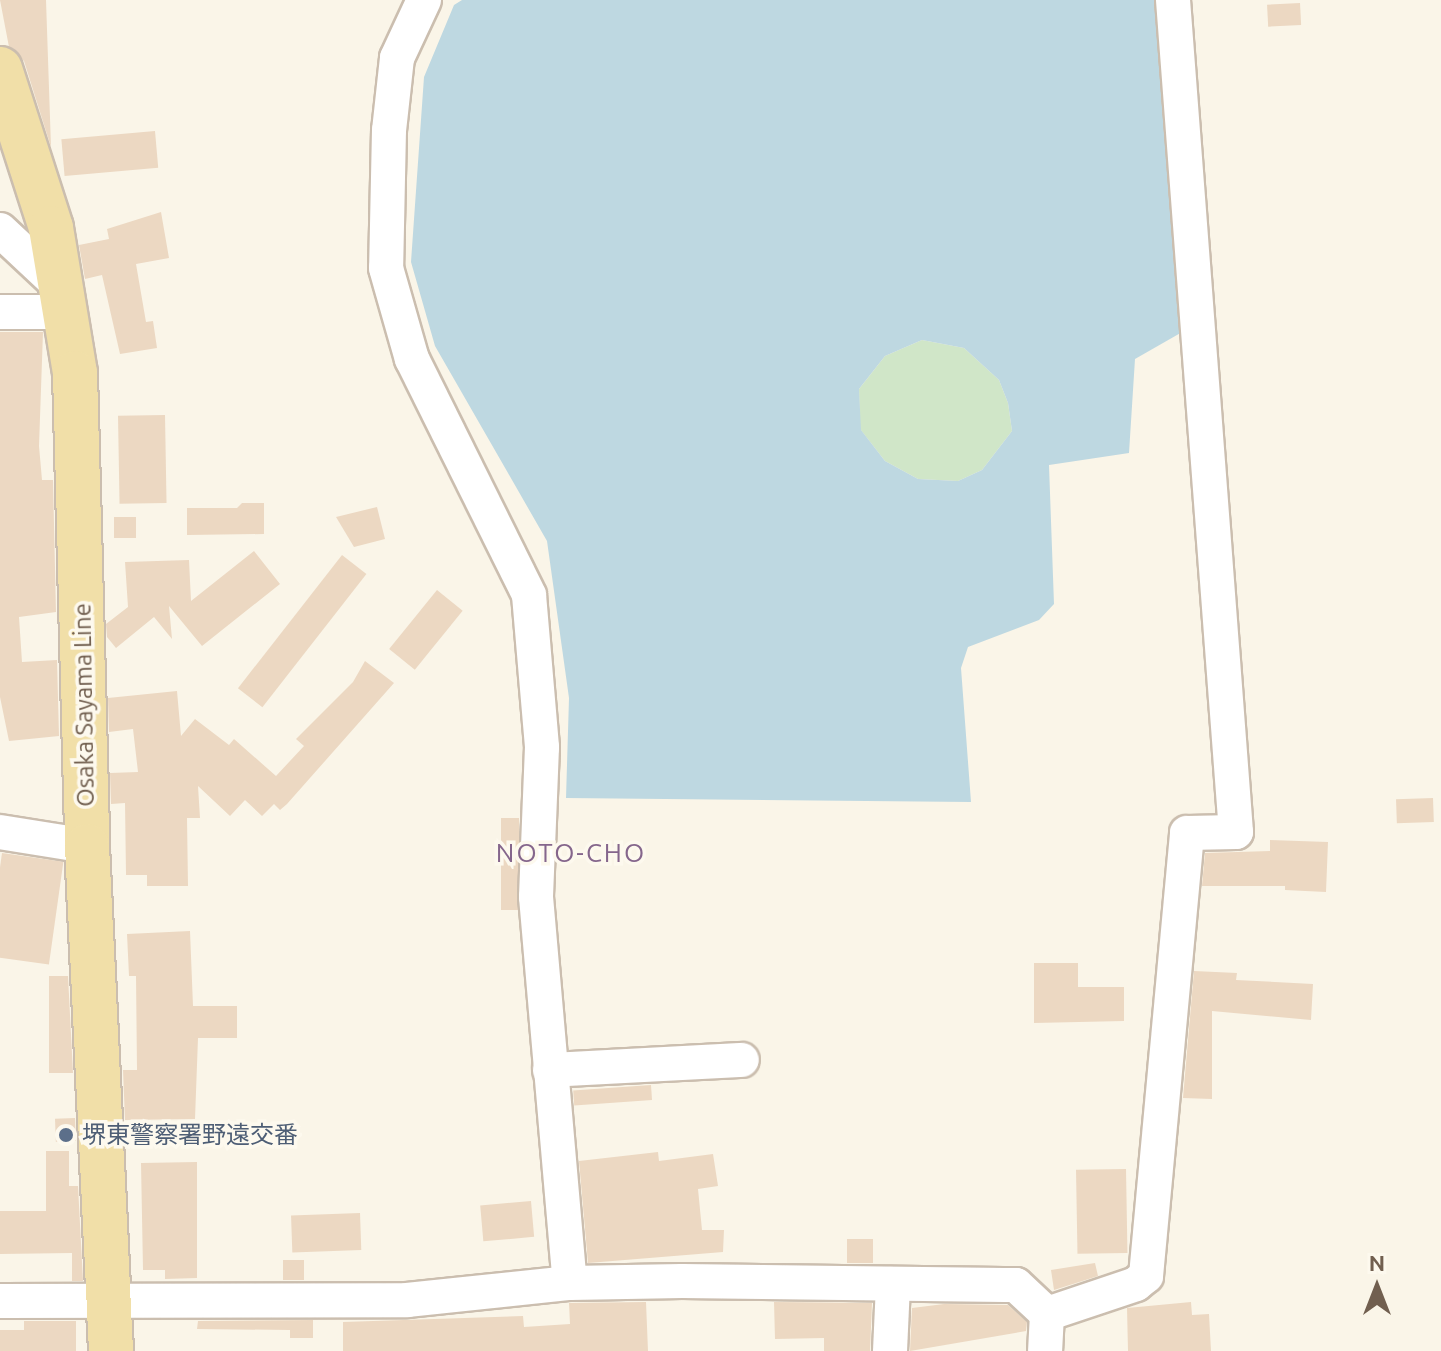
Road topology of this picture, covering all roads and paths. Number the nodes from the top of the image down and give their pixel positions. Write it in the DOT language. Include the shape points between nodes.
graph roads {
  1 [pos="424,0"];
  2 [pos="1173,0"];
  3 [pos="0,69"];
  4 [pos="0,230"];
  5 [pos="65,300"];
  6 [pos="0,312"];
  7 [pos="0,832"];
  8 [pos="87,846"];
  9 [pos="742,1060"];
  10 [pos="550,1070"];
  11 [pos="570,1283"];
  12 [pos="893,1284"];
  13 [pos="0,1301"];
  14 [pos="108,1302"];
  15 [pos="1047,1314"];
  16 [pos="111,1351"];
  17 [pos="890,1351"];
  18 [pos="1045,1351"];
  1 -- 10 [label="street" via="397,58 389,130 386,268 412,359 529,595 542,747 536,897"];
  2 -- 15 [label="street" via="1236,832 1187,833 1146,1276"];
  3 -- 5 [label="main road, Osaka Sayama Line" via="50,225"];
  4 -- 5 [label="street"];
  5 -- 6 [label="street"];
  5 -- 8 [label="main road, Osaka Sayama Line" via="75,373"];
  7 -- 8 [label="street"];
  8 -- 14 [label="main road, Osaka Sayama Line"];
  9 -- 10 [label="street"];
  10 -- 11 [label="street"];
  11 -- 12 [label="street"];
  11 -- 14 [label="street" via="407,1300"];
  12 -- 15 [label="street" via="1016,1285"];
  12 -- 17 [label="street"];
  13 -- 14 [label="street"];
  14 -- 16 [label="main road, Osaka Sayama Line"];
  15 -- 18 [label="street"];
}
